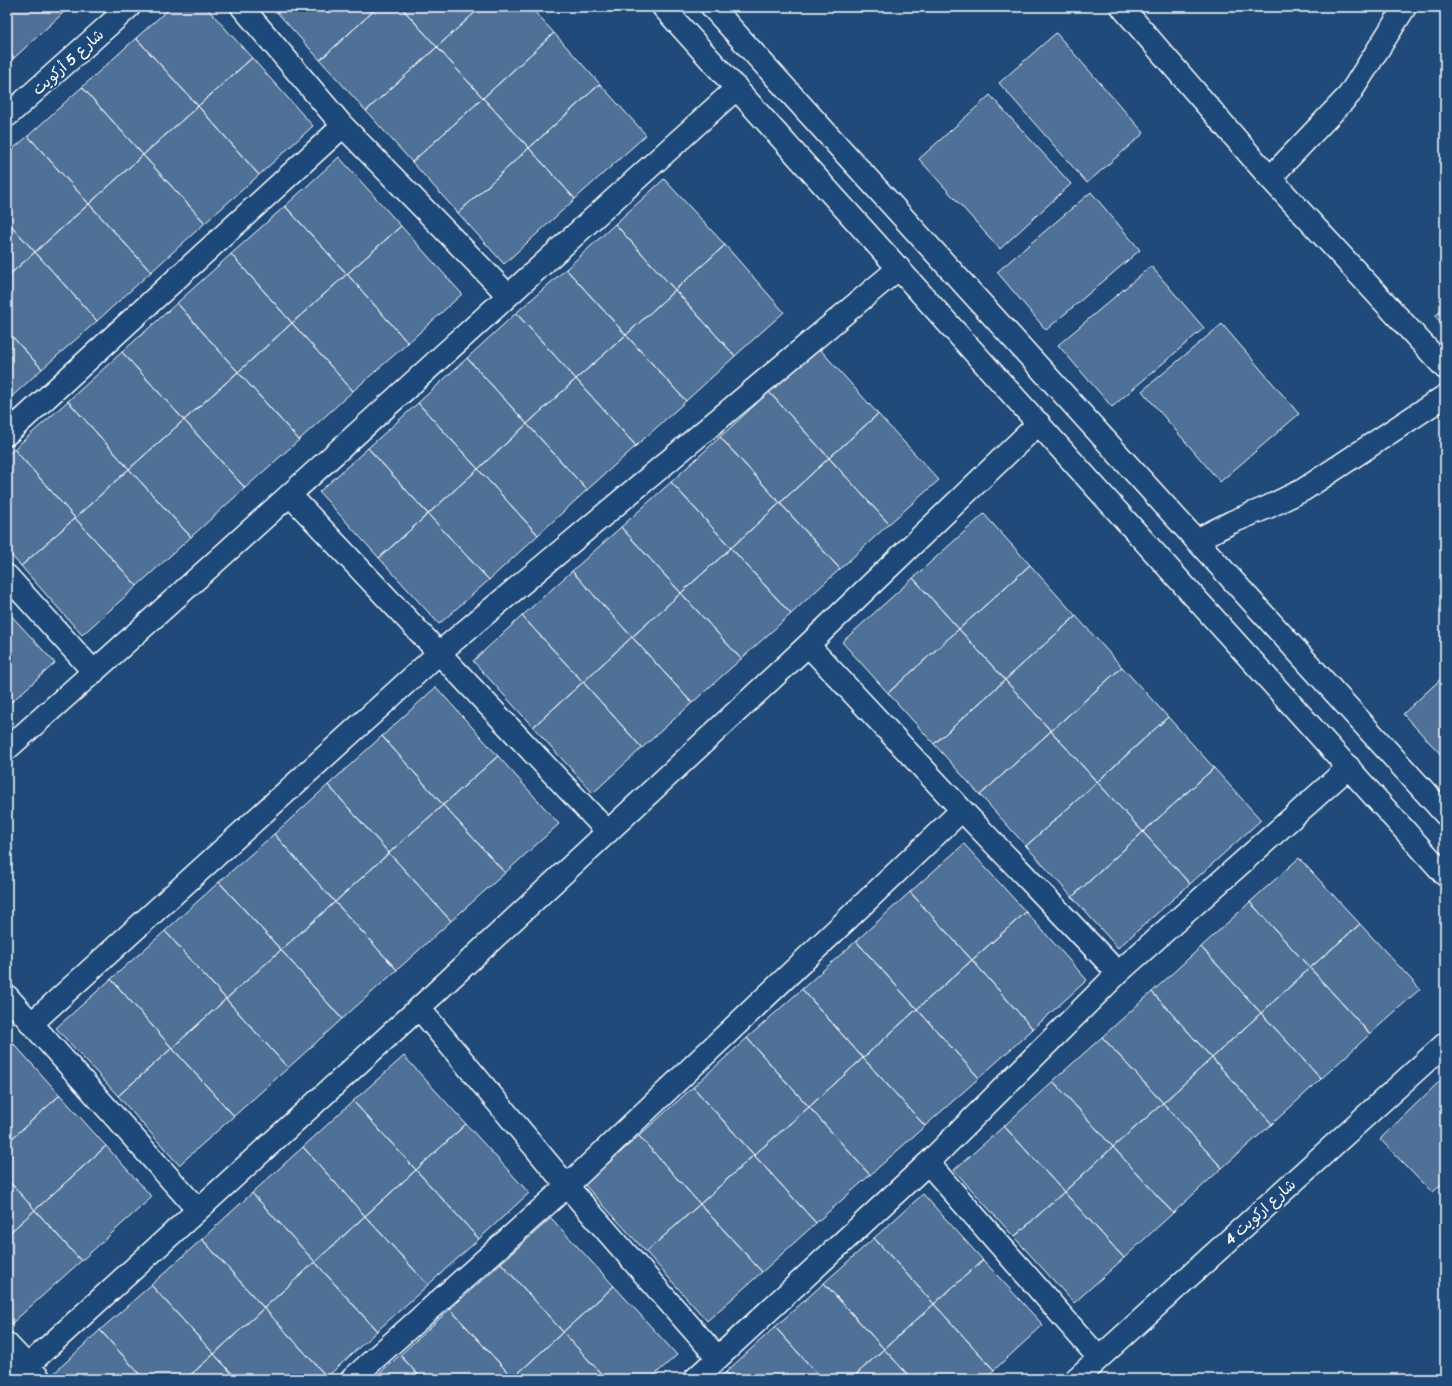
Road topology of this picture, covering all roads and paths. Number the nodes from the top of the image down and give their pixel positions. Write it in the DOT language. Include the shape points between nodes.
graph roads {
  1 [pos="129,7"];
  2 [pos="242,7"];
  3 [pos="664,7"];
  4 [pos="712,7"];
  5 [pos="1122,7"];
  6 [pos="1405,7"];
  7 [pos="737,88"];
  8 [pos="7,116"];
  9 [pos="343,126"];
  10 [pos="1270,178"];
  11 [pos="899,268"];
  12 [pos="508,295"];
  13 [pos="1445,368"];
  14 [pos="1445,396"];
  15 [pos="1039,423"];
  16 [pos="7,434"];
  17 [pos="290,495"];
  18 [pos="1196,540"];
  19 [pos="7,576"];
  20 [pos="808,645"];
  21 [pos="439,653"];
  22 [pos="94,672"];
  23 [pos="7,750"];
  24 [pos="1349,767"];
  25 [pos="962,810"];
  26 [pos="1445,814"];
  27 [pos="608,832"];
  28 [pos="1445,875"];
  29 [pos="1118,973"];
  30 [pos="7,996"];
  31 [pos="419,1008"];
  32 [pos="31,1024"];
  33 [pos="1445,1044"];
  34 [pos="928,1163"];
  35 [pos="567,1186"];
  36 [pos="198,1210"];
  37 [pos="7,1344"];
  38 [pos="718,1358"];
  39 [pos="1099,1358"];
  40 [pos="27,1375"];
  41 [pos="352,1379"];
  42 [pos="695,1379"];
  43 [pos="1076,1379"];
  1 -- 8 [label="street, شارع 5 أركويت"];
  2 -- 9 [label="street"];
  3 -- 7 [label="street"];
  4 -- 18 [label="street"];
  5 -- 10 [label="street"];
  6 -- 10 [label="street" via="1349,95"];
  7 -- 11 [label="street"];
  7 -- 12 [label="street"];
  9 -- 12 [label="street"];
  9 -- 16 [label="street"];
  10 -- 13 [label="street"];
  11 -- 15 [label="street"];
  11 -- 21 [label="street"];
  12 -- 17 [label="street"];
  14 -- 18 [label="street" via="1303,490"];
  15 -- 20 [label="street"];
  15 -- 24 [label="street"];
  17 -- 21 [label="street"];
  17 -- 22 [label="street"];
  18 -- 26 [label="street"];
  19 -- 22 [label="street"];
  20 -- 25 [label="street"];
  20 -- 27 [label="street"];
  21 -- 27 [label="street"];
  21 -- 32 [label="street"];
  22 -- 23 [label="street"];
  24 -- 28 [label="street"];
  24 -- 29 [label="street"];
  25 -- 29 [label="street"];
  25 -- 35 [label="street"];
  27 -- 31 [label="street"];
  29 -- 34 [label="street"];
  30 -- 32 [label="street"];
  31 -- 35 [label="street"];
  31 -- 36 [label="street"];
  32 -- 36 [label="street"];
  33 -- 39 [label="street, شارع اركويت 4"];
  34 -- 38 [label="street"];
  34 -- 39 [label="street"];
  35 -- 38 [label="street"];
  35 -- 41 [label="street"];
  36 -- 40 [label="street"];
  37 -- 40 [label="street"];
  38 -- 42 [label="street"];
  39 -- 43 [label="street, شارع اركويت 4"];
}
